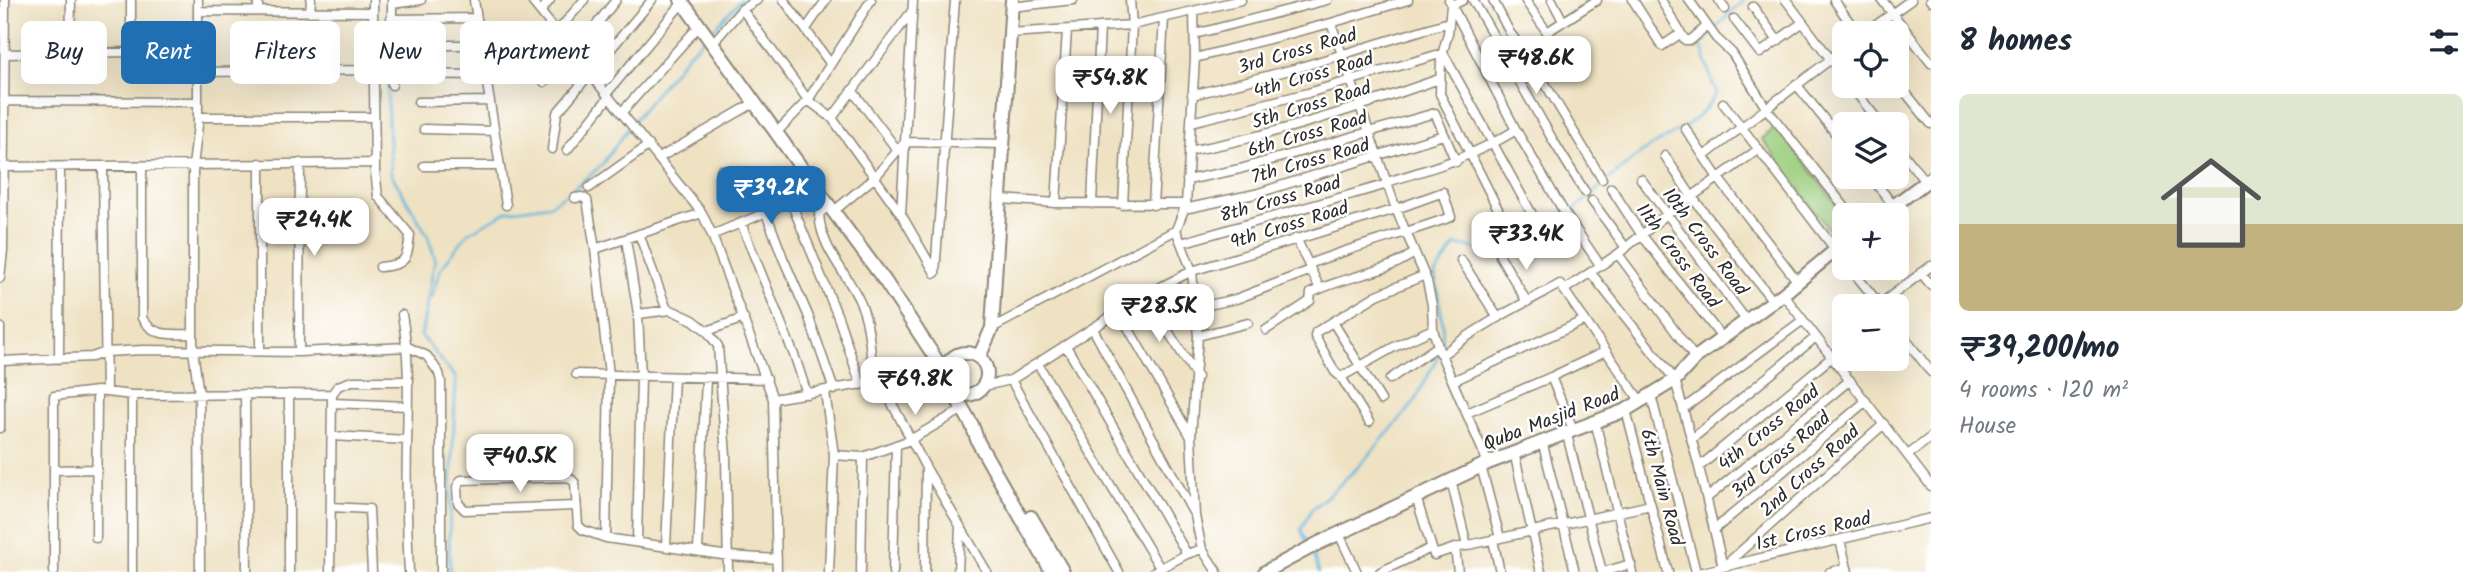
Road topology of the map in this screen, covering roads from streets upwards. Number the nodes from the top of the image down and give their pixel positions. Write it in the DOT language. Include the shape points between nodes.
graph roads {
  1 [pos="71,0"];
  2 [pos="131,0"];
  3 [pos="198,0"];
  4 [pos="258,0"];
  5 [pos="311,0"];
  6 [pos="373,0"];
  7 [pos="421,0"];
  8 [pos="474,0"];
  9 [pos="531,0"];
  10 [pos="550,0"];
  11 [pos="583,0"];
  12 [pos="616,0"];
  13 [pos="652,0"];
  14 [pos="757,0"];
  15 [pos="784,0"];
  16 [pos="826,0"];
  17 [pos="871,0"];
  18 [pos="955,0"];
  19 [pos="1073,0"];
  20 [pos="1130,0"];
  21 [pos="1241,0"];
  22 [pos="1327,0"];
  23 [pos="1408,0"];
  24 [pos="1463,0"];
  25 [pos="1473,0"];
  26 [pos="1493,0"];
  27 [pos="1525,0"];
  28 [pos="1552,0"];
  29 [pos="1577,0"];
  30 [pos="1597,0"];
  31 [pos="1633,0"];
  32 [pos="1661,0"];
  33 [pos="1689,0"];
  34 [pos="1719,0"];
  35 [pos="1786,0"];
  36 [pos="1833,0"];
  37 [pos="1882,0"];
  38 [pos="1911,0"];
  39 [pos="2,1"];
  40 [pos="392,2"];
  41 [pos="685,2"];
  42 [pos="1220,3"];
  43 [pos="1450,3"];
  44 [pos="913,4"];
  45 [pos="1012,4"];
  46 [pos="1753,7"];
  47 [pos="742,9"];
  48 [pos="1582,9"];
  49 [pos="1725,9"];
  50 [pos="198,11"];
  51 [pos="258,11"];
  52 [pos="541,11"];
  53 [pos="1194,11"];
  54 [pos="310,12"];
  55 [pos="373,12"];
  56 [pos="1892,14"];
  57 [pos="477,18"];
  58 [pos="1164,18"];
  59 [pos="391,19"];
  60 [pos="1734,19"];
  61 [pos="71,21"];
  62 [pos="131,21"];
  63 [pos="198,21"];
  64 [pos="373,21"];
  65 [pos="477,21"];
  66 [pos="549,21"];
  67 [pos="566,21"];
  68 [pos="599,21"];
  69 [pos="1563,21"];
  70 [pos="1848,21"];
  71 [pos="1882,21"];
  72 [pos="1449,22"];
  73 [pos="1331,23"];
  74 [pos="1802,23"];
  75 [pos="1132,25"];
  76 [pos="1100,27"];
  77 [pos="1708,27"];
  78 [pos="701,28"];
  79 [pos="806,29"];
  80 [pos="1067,30"];
  81 [pos="1010,33"];
  82 [pos="1195,34"];
  83 [pos="1680,34"];
  84 [pos="1778,41"];
  85 [pos="711,42"];
  86 [pos="614,47"];
  87 [pos="1443,53"];
  88 [pos="5,54"];
  89 [pos="21,54"];
  90 [pos="1340,55"];
  91 [pos="1195,58"];
  92 [pos="1831,59"];
  93 [pos="830,63"];
  94 [pos="1931,63"];
  95 [pos="354,70"];
  96 [pos="216,72"];
  97 [pos="1350,79"];
  98 [pos="1439,79"];
  99 [pos="199,84"];
  100 [pos="374,84"];
  101 [pos="487,84"];
  102 [pos="583,84"];
  103 [pos="599,84"];
  104 [pos="1796,84"];
  105 [pos="852,90"];
  106 [pos="608,95"];
  107 [pos="1192,95"];
  108 [pos="1909,97"];
  109 [pos="1860,98"];
  110 [pos="807,100"];
  111 [pos="490,101"];
  112 [pos="4,102"];
  113 [pos="198,102"];
  114 [pos="418,102"];
  115 [pos="754,103"];
  116 [pos="1723,103"];
  117 [pos="1361,107"];
  118 [pos="1766,108"];
  119 [pos="1872,112"];
  120 [pos="624,114"];
  121 [pos="198,117"];
  122 [pos="374,117"];
  123 [pos="832,118"];
  124 [pos="1191,122"];
  125 [pos="1931,124"];
  126 [pos="1685,128"];
  127 [pos="1743,128"];
  128 [pos="424,129"];
  129 [pos="1369,130"];
  130 [pos="1516,130"];
  131 [pos="1832,130"];
  132 [pos="494,131"];
  133 [pos="776,133"];
  134 [pos="1443,135"];
  135 [pos="905,142"];
  136 [pos="2,143"];
  137 [pos="946,144"];
  138 [pos="1003,144"];
  139 [pos="1493,144"];
  140 [pos="649,145"];
  141 [pos="552,149"];
  142 [pos="567,149"];
  143 [pos="1759,149"];
  144 [pos="1189,150"];
  145 [pos="898,151"];
  146 [pos="1471,155"];
  147 [pos="1378,156"];
  148 [pos="1665,156"];
  149 [pos="1704,156"];
  150 [pos="659,158"];
  151 [pos="1909,159"];
  152 [pos="1456,162"];
  153 [pos="260,163"];
  154 [pos="300,163"];
  155 [pos="375,163"];
  156 [pos="142,166"];
  157 [pos="193,166"];
  158 [pos="424,166"];
  159 [pos="500,166"];
  160 [pos="3,167"];
  161 [pos="103,167"];
  162 [pos="60,168"];
  163 [pos="721,170"];
  164 [pos="875,177"];
  165 [pos="1718,178"];
  166 [pos="1641,179"];
  167 [pos="1188,180"];
  168 [pos="1602,180"];
  169 [pos="1928,180"];
  170 [pos="1387,183"];
  171 [pos="813,184"];
  172 [pos="589,188"];
  173 [pos="1611,188"];
  174 [pos="1881,189"];
  175 [pos="2,190"];
  176 [pos="1585,192"];
  177 [pos="1692,197"];
  178 [pos="575,198"];
  179 [pos="790,200"];
  180 [pos="1000,200"];
  181 [pos="1592,201"];
  182 [pos="1056,203"];
  183 [pos="1841,203"];
  184 [pos="1892,203"];
  185 [pos="1897,203"];
  186 [pos="1092,204"];
  187 [pos="506,205"];
  188 [pos="1123,205"];
  189 [pos="1153,205"];
  190 [pos="1185,207"];
  191 [pos="831,208"];
  192 [pos="1396,209"];
  193 [pos="770,211"];
  194 [pos="702,213"];
  195 [pos="901,214"];
  196 [pos="1666,215"];
  197 [pos="741,223"];
  198 [pos="1539,227"];
  199 [pos="1176,230"];
  200 [pos="1406,233"];
  201 [pos="639,234"];
  202 [pos="1641,234"];
  203 [pos="712,235"];
  204 [pos="1832,236"];
  205 [pos="1296,238"];
  206 [pos="626,239"];
  207 [pos="1513,239"];
  208 [pos="1181,243"];
  209 [pos="1626,248"];
  210 [pos="595,249"];
  211 [pos="1415,253"];
  212 [pos="1832,253"];
  213 [pos="1618,254"];
  214 [pos="1500,256"];
  215 [pos="1461,260"];
  216 [pos="1600,265"];
  217 [pos="1931,266"];
  218 [pos="380,267"];
  219 [pos="1310,267"];
  220 [pos="1192,271"];
  221 [pos="1591,273"];
  222 [pos="1922,273"];
  223 [pos="1425,275"];
  224 [pos="0,278"];
  225 [pos="1860,280"];
  226 [pos="1798,282"];
  227 [pos="1931,285"];
  228 [pos="1320,289"];
  229 [pos="1564,290"];
  230 [pos="1871,294"];
  231 [pos="1894,294"];
  232 [pos="1145,295"];
  233 [pos="1778,297"];
  234 [pos="1527,302"];
  235 [pos="1195,308"];
  236 [pos="667,310"];
  237 [pos="1119,312"];
  238 [pos="638,314"];
  239 [pos="402,315"];
  240 [pos="744,318"];
  241 [pos="1498,318"];
  242 [pos="1585,320"];
  243 [pos="1746,320"];
  244 [pos="1803,320"];
  245 [pos="1332,322"];
  246 [pos="1248,323"];
  247 [pos="0,327"];
  248 [pos="992,328"];
  249 [pos="1093,329"];
  250 [pos="1433,329"];
  251 [pos="1266,330"];
  252 [pos="707,331"];
  253 [pos="193,334"];
  254 [pos="1198,336"];
  255 [pos="1816,337"];
  256 [pos="1723,339"];
  257 [pos="1909,344"];
  258 [pos="1066,346"];
  259 [pos="408,347"];
  260 [pos="193,350"];
  261 [pos="260,351"];
  262 [pos="1440,351"];
  263 [pos="1606,351"];
  264 [pos="106,352"];
  265 [pos="299,352"];
  266 [pos="979,357"];
  267 [pos="1832,357"];
  268 [pos="59,359"];
  269 [pos="1695,359"];
  270 [pos="1,361"];
  271 [pos="1038,364"];
  272 [pos="1360,366"];
  273 [pos="1843,371"];
  274 [pos="1931,372"];
  275 [pos="945,373"];
  276 [pos="576,374"];
  277 [pos="609,375"];
  278 [pos="641,377"];
  279 [pos="674,377"];
  280 [pos="1197,377"];
  281 [pos="1341,377"];
  282 [pos="1551,377"];
  283 [pos="706,379"];
  284 [pos="722,379"];
  285 [pos="767,379"];
  286 [pos="1390,379"];
  287 [pos="1011,380"];
  288 [pos="1675,380"];
  289 [pos="1850,380"];
  290 [pos="409,381"];
  291 [pos="1453,381"];
  292 [pos="874,382"];
  293 [pos="861,384"];
  294 [pos="984,386"];
  295 [pos="834,390"];
  296 [pos="101,391"];
  297 [pos="825,392"];
  298 [pos="953,392"];
  299 [pos="199,394"];
  300 [pos="245,394"];
  301 [pos="289,394"];
  302 [pos="807,394"];
  303 [pos="132,395"];
  304 [pos="1646,398"];
  305 [pos="332,399"];
  306 [pos="773,399"];
  307 [pos="1381,400"];
  308 [pos="1866,401"];
  309 [pos="408,406"];
  310 [pos="963,409"];
  311 [pos="1683,409"];
  312 [pos="1626,410"];
  313 [pos="1467,413"];
  314 [pos="1595,421"];
  315 [pos="1369,422"];
  316 [pos="1884,424"];
  317 [pos="972,425"];
  318 [pos="0,428"];
  319 [pos="1570,430"];
  320 [pos="332,436"];
  321 [pos="1191,437"];
  322 [pos="1931,437"];
  323 [pos="1692,439"];
  324 [pos="407,440"];
  325 [pos="910,440"];
  326 [pos="1542,441"];
  327 [pos="896,445"];
  328 [pos="1514,452"];
  329 [pos="834,455"];
  330 [pos="1908,455"];
  331 [pos="863,457"];
  332 [pos="1485,464"];
  333 [pos="1699,467"];
  334 [pos="926,468"];
  335 [pos="97,469"];
  336 [pos="54,470"];
  337 [pos="1451,480"];
  338 [pos="1931,486"];
  339 [pos="1416,497"];
  340 [pos="1707,498"];
  341 [pos="1651,505"];
  342 [pos="576,506"];
  343 [pos="331,507"];
  344 [pos="1618,512"];
  345 [pos="1195,516"];
  346 [pos="1590,518"];
  347 [pos="1931,518"];
  348 [pos="960,523"];
  349 [pos="1562,524"];
  350 [pos="1714,530"];
  351 [pos="1533,531"];
  352 [pos="1339,534"];
  353 [pos="96,538"];
  354 [pos="606,538"];
  355 [pos="1496,539"];
  356 [pos="1840,540"];
  357 [pos="637,542"];
  358 [pos="666,546"];
  359 [pos="1466,546"];
  360 [pos="1431,548"];
  361 [pos="1455,548"];
  362 [pos="1202,549"];
  363 [pos="698,551"];
  364 [pos="1187,554"];
  365 [pos="729,556"];
  366 [pos="776,559"];
  367 [pos="1723,567"];
  368 [pos="1631,568"];
  369 [pos="1156,570"];
  370 [pos="1848,570"];
  371 [pos="54,572"];
  372 [pos="132,572"];
  373 [pos="200,572"];
  374 [pos="247,572"];
  375 [pos="289,572"];
  376 [pos="330,572"];
  377 [pos="372,572"];
  378 [pos="409,572"];
  379 [pos="441,572"];
  380 [pos="728,572"];
  381 [pos="777,572"];
  382 [pos="829,572"];
  383 [pos="861,572"];
  384 [pos="893,572"];
  385 [pos="925,572"];
  386 [pos="958,572"];
  387 [pos="987,572"];
  388 [pos="1052,572"];
  389 [pos="1063,572"];
  390 [pos="1119,572"];
  391 [pos="1217,572"];
  392 [pos="1265,572"];
  393 [pos="1357,572"];
  394 [pos="1380,572"];
  395 [pos="1458,572"];
  396 [pos="1500,572"];
  397 [pos="1541,572"];
  398 [pos="1575,572"];
  399 [pos="1603,572"];
  400 [pos="1668,572"];
  401 [pos="1696,572"];
  402 [pos="1702,572"];
  403 [pos="1830,572"];
  1 -- 61 [label="street"];
  2 -- 62 [label="street"];
  3 -- 50 [label="street"];
  4 -- 51 [label="street"];
  5 -- 54 [label="street"];
  6 -- 55 [label="street"];
  7 -- 40 [label="street"];
  8 -- 57 [label="street"];
  9 -- 52 [label="street"];
  10 -- 52 [label="street"];
  11 -- 67 [label="street"];
  12 -- 68 [label="street"];
  13 -- 86 [label="street"];
  14 -- 47 [label="street"];
  15 -- 79 [label="street"];
  16 -- 79 [label="street"];
  17 -- 93 [label="street"];
  18 -- 137 [label="street"];
  19 -- 45 [label="street"];
  20 -- 75 [label="street"];
  21 -- 42 [label="street"];
  22 -- 82 [label="street"];
  23 -- 73 [label="street"];
  24 -- 43 [label="street"];
  25 -- 176 [label="street"];
  26 -- 168 [label="street"];
  27 -- 69 [label="street" via="1547,32"];
  28 -- 69 [label="street"];
  29 -- 48 [label="street"];
  30 -- 48 [label="street"];
  31 -- 83 [label="street" via="1662,46"];
  32 -- 83 [label="street"];
  33 -- 77 [label="street"];
  34 -- 49 [label="street"];
  35 -- 74 [label="street"];
  36 -- 70 [label="street"];
  37 -- 56 [label="street"];
  38 -- 56 [label="street"];
  39 -- 88 [label="street"];
  40 -- 59 [label="street"];
  41 -- 78 [label="street"];
  41 -- 106 [label="street"];
  42 -- 53 [label="street"];
  43 -- 72 [label="street"];
  43 -- 130 [label="street"];
  44 -- 105 [label="street"];
  44 -- 135 [label="street"];
  45 -- 81 [label="street"];
  46 -- 84 [label="street"];
  47 -- 85 [label="street"];
  47 -- 110 [label="street"];
  48 -- 69 [label="street"];
  50 -- 51 [label="street"];
  50 -- 63 [label="street"];
  51 -- 54 [label="street"];
  52 -- 66 [label="street"];
  53 -- 58 [label="street"];
  53 -- 82 [label="street"];
  54 -- 55 [label="street"];
  55 -- 64 [label="street"];
  56 -- 71 [label="street"];
  56 -- 94 [label="street"];
  57 -- 59 [label="street"];
  57 -- 65 [label="street"];
  58 -- 75 [label="street"];
  58 -- 189 [label="street"];
  60 -- 84 [label="street" via="1760,53"];
  72 -- 87 [label="street"];
  72 -- 90 [label="street, 3rd Cross Road"];
  73 -- 90 [label="street"];
  73 -- 91 [label="street"];
  74 -- 84 [label="street"];
  74 -- 92 [label="street"];
  75 -- 76 [label="street"];
  75 -- 188 [label="street"];
  76 -- 80 [label="street"];
  76 -- 186 [label="street"];
  77 -- 83 [label="street" via="1690,40"];
  77 -- 118 [label="street" via="1732,53"];
  78 -- 85 [label="street"];
  78 -- 120 [label="street"];
  79 -- 93 [label="street"];
  80 -- 81 [label="street"];
  80 -- 182 [label="street"];
  81 -- 138 [label="street"];
  82 -- 91 [label="street"];
  85 -- 115 [label="street"];
  87 -- 97 [label="street, 4th Cross Road"];
  87 -- 98 [label="street"];
  87 -- 139 [label="street"];
  88 -- 89 [label="street"];
  88 -- 112 [label="street"];
  90 -- 97 [label="street"];
  90 -- 107 [label="street, 3rd Cross Road"];
  91 -- 107 [label="street"];
  92 -- 104 [label="street"];
  93 -- 110 [label="street"];
  95 -- 96 [label="street"];
  97 -- 117 [label="street"];
  97 -- 124 [label="street, 4th Cross Road"];
  98 -- 117 [label="street, 5th Cross Road"];
  98 -- 146 [label="street" via="1440,94"];
  99 -- 113 [label="street"];
  100 -- 122 [label="street"];
  101 -- 111 [label="street"];
  102 -- 141 [label="street" via="557,113"];
  103 -- 106 [label="street"];
  104 -- 118 [label="street"];
  104 -- 131 [label="street"];
  105 -- 123 [label="street"];
  105 -- 145 [label="street"];
  106 -- 120 [label="street"];
  106 -- 142 [label="street"];
  107 -- 124 [label="street"];
  108 -- 125 [label="street"];
  109 -- 119 [label="street"];
  110 -- 123 [label="street"];
  110 -- 133 [label="street"];
  111 -- 114 [label="street"];
  111 -- 132 [label="street"];
  112 -- 113 [label="street"];
  112 -- 136 [label="street"];
  113 -- 121 [label="street"];
  115 -- 133 [label="street"];
  115 -- 150 [label="street"];
  116 -- 127 [label="street"];
  117 -- 129 [label="street"];
  117 -- 144 [label="street, 5th Cross Road" via="1242,141"];
  118 -- 127 [label="street"];
  118 -- 183 [label="street"];
  120 -- 140 [label="street"];
  121 -- 122 [label="street"];
  121 -- 157 [label="street"];
  122 -- 155 [label="street"];
  123 -- 164 [label="street"];
  124 -- 144 [label="street"];
  126 -- 149 [label="street"];
  127 -- 143 [label="street"];
  127 -- 149 [label="street"];
  128 -- 132 [label="street"];
  129 -- 134 [label="street, 6th Cross Road" via="1435,113"];
  129 -- 147 [label="street"];
  129 -- 167 [label="street, 6th Cross Road"];
  130 -- 139 [label="street, 8th Cross Road"];
  130 -- 216 [label="street"];
  132 -- 159 [label="street"];
  133 -- 171 [label="street"];
  134 -- 147 [label="street, 7th Cross Road"];
  134 -- 152 [label="street"];
  135 -- 137 [label="street"];
  135 -- 145 [label="street"];
  135 -- 195 [label="street"];
  136 -- 160 [label="street"];
  137 -- 138 [label="street"];
  137 -- 195 [label="street" via="935,273"];
  138 -- 180 [label="street"];
  139 -- 146 [label="street, 8th Cross Road"];
  139 -- 198 [label="street"];
  140 -- 150 [label="street"];
  140 -- 172 [label="street"];
  143 -- 165 [label="street"];
  143 -- 204 [label="street"];
  144 -- 167 [label="street"];
  145 -- 164 [label="street"];
  146 -- 152 [label="street, 8th Cross Road"];
  146 -- 207 [label="street"];
  147 -- 170 [label="street"];
  147 -- 190 [label="street, 7th Cross Road" via="1255,194"];
  148 -- 177 [label="street"];
  149 -- 165 [label="street"];
  150 -- 194 [label="street"];
  151 -- 169 [label="street"];
  152 -- 170 [label="street, 8th Cross Road"];
  153 -- 154 [label="street"];
  153 -- 157 [label="street"];
  153 -- 261 [label="street"];
  154 -- 155 [label="street"];
  154 -- 265 [label="street"];
  155 -- 218 [label="street" via="378,196 410,235 405,260"];
  156 -- 157 [label="street"];
  156 -- 161 [label="street"];
  156 -- 253 [label="street" via="142,318 161,334"];
  157 -- 253 [label="street"];
  158 -- 159 [label="street"];
  159 -- 187 [label="street"];
  160 -- 162 [label="street"];
  160 -- 175 [label="street"];
  161 -- 162 [label="street"];
  161 -- 264 [label="street"];
  162 -- 268 [label="street"];
  163 -- 193 [label="street" via="730,181 759,183"];
  164 -- 191 [label="street"];
  164 -- 195 [label="street"];
  165 -- 177 [label="street"];
  165 -- 226 [label="street"];
  166 -- 196 [label="street, 10th Cross Road"];
  167 -- 190 [label="street"];
  169 -- 185 [label="street"];
  170 -- 192 [label="street"];
  170 -- 208 [label="street, 8th Cross Road"];
  171 -- 179 [label="street"];
  171 -- 191 [label="street"];
  173 -- 202 [label="street, 11th Cross Road"];
  174 -- 184 [label="street"];
  175 -- 224 [label="street"];
  177 -- 196 [label="street"];
  177 -- 233 [label="street"];
  178 -- 210 [label="street" via="587,200"];
  179 -- 193 [label="street"];
  179 -- 293 [label="street"];
  180 -- 182 [label="street, 7th Cross Road"];
  180 -- 248 [label="street"];
  181 -- 209 [label="street"];
  182 -- 186 [label="street, 7th Cross Road"];
  186 -- 188 [label="street, 7th Cross Road"];
  188 -- 189 [label="street, 7th Cross Road"];
  189 -- 190 [label="street, 7th Cross Road"];
  190 -- 199 [label="street"];
  191 -- 275 [label="street"];
  191 -- 292 [label="street" via="819,214 820,226 828,249 860,302"];
  192 -- 200 [label="street"];
  192 -- 200 [label="street, 9th Cross Road" via="1443,192 1451,217"];
  192 -- 205 [label="street, 9th Cross Road"];
  193 -- 197 [label="street"];
  193 -- 295 [label="street"];
  194 -- 201 [label="street"];
  194 -- 203 [label="street"];
  196 -- 202 [label="street"];
  196 -- 243 [label="street, 10th Cross Road"];
  197 -- 203 [label="street"];
  197 -- 302 [label="street"];
  199 -- 208 [label="street"];
  199 -- 248 [label="street"];
  200 -- 211 [label="street"];
  200 -- 219 [label="street" via="1336,253"];
  201 -- 206 [label="street"];
  201 -- 236 [label="street"];
  202 -- 209 [label="street"];
  202 -- 256 [label="street, 11th Cross Road"];
  203 -- 240 [label="street"];
  205 -- 219 [label="street"];
  205 -- 220 [label="street, 9th Cross Road"];
  206 -- 210 [label="street"];
  206 -- 238 [label="street"];
  208 -- 220 [label="street"];
  209 -- 213 [label="street"];
  210 -- 277 [label="street"];
  211 -- 223 [label="street"];
  211 -- 228 [label="street"];
  212 -- 226 [label="street, Quba Masjid Road"];
  213 -- 216 [label="street"];
  213 -- 269 [label="street"];
  214 -- 234 [label="street"];
  215 -- 241 [label="street"];
  216 -- 221 [label="street"];
  217 -- 222 [label="street"];
  219 -- 228 [label="street"];
  219 -- 235 [label="street" via="1236,299"];
  220 -- 232 [label="street, 9th Cross Road"];
  220 -- 235 [label="street"];
  221 -- 229 [label="street"];
  221 -- 288 [label="street"];
  222 -- 227 [label="street"];
  222 -- 231 [label="street"];
  223 -- 245 [label="street" via="1377,295"];
  223 -- 250 [label="street"];
  225 -- 230 [label="street"];
  226 -- 233 [label="street, Quba Masjid Road"];
  228 -- 251 [label="street"];
  229 -- 234 [label="street" via="1560,284"];
  229 -- 242 [label="street"];
  232 -- 237 [label="street, 9th Cross Road"];
  232 -- 280 [label="street"];
  233 -- 243 [label="street, Quba Masjid Road"];
  233 -- 244 [label="street"];
  234 -- 241 [label="street"];
  235 -- 254 [label="street"];
  236 -- 238 [label="street"];
  236 -- 252 [label="street"];
  237 -- 249 [label="street, 9th Cross Road"];
  237 -- 321 [label="street"];
  238 -- 278 [label="street"];
  239 -- 259 [label="street"];
  240 -- 252 [label="street"];
  240 -- 285 [label="street"];
  241 -- 262 [label="street"];
  242 -- 263 [label="street"];
  242 -- 291 [label="street"];
  243 -- 256 [label="street, Quba Masjid Road"];
  244 -- 255 [label="street"];
  244 -- 311 [label="street"];
  245 -- 272 [label="street"];
  245 -- 281 [label="street" via="1315,336"];
  246 -- 254 [label="street"];
  247 -- 270 [label="street"];
  248 -- 266 [label="street"];
  249 -- 258 [label="street, 9th Cross Road"];
  249 -- 345 [label="street"];
  250 -- 262 [label="street"];
  250 -- 272 [label="street"];
  252 -- 284 [label="street" via="718,346"];
  253 -- 260 [label="street"];
  254 -- 280 [label="street"];
  255 -- 267 [label="street"];
  255 -- 323 [label="street"];
  256 -- 269 [label="street, Quba Masjid Road"];
  257 -- 274 [label="street"];
  258 -- 271 [label="street, 9th Cross Road"];
  258 -- 364 [label="street"];
  259 -- 265 [label="street"];
  259 -- 290 [label="street"];
  259 -- 379 [label="street" via="427,356 441,382"];
  260 -- 261 [label="street"];
  260 -- 264 [label="street"];
  260 -- 299 [label="street"];
  261 -- 265 [label="street"];
  262 -- 286 [label="street"];
  262 -- 291 [label="street"];
  263 -- 282 [label="street"];
  263 -- 304 [label="street"];
  264 -- 268 [label="street"];
  264 -- 296 [label="street"];
  266 -- 275 [label="street" via="967,353 954,356"];
  266 -- 294 [label="street" via="988,374"];
  267 -- 333 [label="street"];
  268 -- 270 [label="street"];
  269 -- 288 [label="street, Quba Masjid Road"];
  270 -- 318 [label="street"];
  271 -- 287 [label="street, 9th Cross Road"];
  271 -- 369 [label="street"];
  272 -- 281 [label="street"];
  272 -- 307 [label="street"];
  273 -- 289 [label="street"];
  275 -- 298 [label="street"];
  276 -- 277 [label="street"];
  277 -- 278 [label="street"];
  277 -- 354 [label="street"];
  278 -- 279 [label="street"];
  278 -- 357 [label="street"];
  279 -- 283 [label="street"];
  279 -- 358 [label="street"];
  280 -- 321 [label="street"];
  281 -- 315 [label="street"];
  282 -- 313 [label="street"];
  282 -- 319 [label="street"];
  283 -- 284 [label="street"];
  283 -- 363 [label="street"];
  284 -- 285 [label="street"];
  284 -- 365 [label="street"];
  285 -- 306 [label="street"];
  287 -- 294 [label="street, 9th Cross Road"];
  287 -- 390 [label="street"];
  288 -- 304 [label="street, Quba Masjid Road"];
  288 -- 311 [label="street"];
  289 -- 308 [label="street"];
  289 -- 340 [label="street, 4th Cross Road"];
  290 -- 305 [label="street" via="352,381 338,386"];
  290 -- 309 [label="street"];
  291 -- 313 [label="street"];
  292 -- 293 [label="street"];
  292 -- 325 [label="street" via="887,394"];
  293 -- 295 [label="street"];
  294 -- 298 [label="street" via="973,395"];
  295 -- 297 [label="street"];
  296 -- 303 [label="street"];
  296 -- 335 [label="street"];
  296 -- 336 [label="street" via="53,397"];
  297 -- 302 [label="street"];
  297 -- 329 [label="street"];
  298 -- 310 [label="street"];
  299 -- 300 [label="street"];
  299 -- 303 [label="street"];
  299 -- 373 [label="street"];
  300 -- 301 [label="street"];
  300 -- 374 [label="street"];
  301 -- 305 [label="street"];
  301 -- 375 [label="street"];
  302 -- 306 [label="street"];
  303 -- 372 [label="street"];
  304 -- 312 [label="street, Quba Masjid Road"];
  304 -- 401 [label="street"];
  305 -- 309 [label="street"];
  305 -- 320 [label="street"];
  306 -- 366 [label="street"];
  308 -- 316 [label="street"];
  308 -- 350 [label="street, 3rd Cross Road"];
  309 -- 324 [label="street"];
  310 -- 317 [label="street"];
  310 -- 325 [label="street"];
  311 -- 323 [label="street"];
  312 -- 314 [label="street, Quba Masjid Road"];
  312 -- 341 [label="street, 6th Main Road"];
  313 -- 332 [label="street"];
  314 -- 319 [label="street, Quba Masjid Road"];
  314 -- 344 [label="street"];
  316 -- 330 [label="street"];
  316 -- 367 [label="street, 2nd Cross Road"];
  317 -- 388 [label="street"];
  317 -- 389 [label="street"];
  319 -- 326 [label="street, Quba Masjid Road"];
  319 -- 346 [label="street"];
  320 -- 324 [label="street"];
  320 -- 343 [label="street"];
  321 -- 345 [label="street"];
  322 -- 330 [label="street"];
  323 -- 333 [label="street"];
  324 -- 378 [label="street"];
  325 -- 327 [label="street"];
  325 -- 334 [label="street"];
  326 -- 328 [label="street, Quba Masjid Road"];
  326 -- 349 [label="street"];
  327 -- 331 [label="street"];
  327 -- 384 [label="street"];
  328 -- 332 [label="street, Quba Masjid Road"];
  328 -- 351 [label="street"];
  329 -- 331 [label="street"];
  329 -- 382 [label="street"];
  330 -- 338 [label="street"];
  331 -- 383 [label="street"];
  332 -- 337 [label="street, Quba Masjid Road"];
  332 -- 355 [label="street"];
  333 -- 340 [label="street"];
  334 -- 348 [label="street"];
  334 -- 385 [label="street"];
  335 -- 336 [label="street"];
  335 -- 353 [label="street"];
  336 -- 371 [label="street"];
  337 -- 339 [label="street, Quba Masjid Road"];
  337 -- 359 [label="street"];
  339 -- 352 [label="street, Quba Masjid Road"];
  339 -- 360 [label="street"];
  340 -- 350 [label="street"];
  341 -- 344 [label="street"];
  341 -- 400 [label="street, 6th Main Road"];
  342 -- 342 [label="street" via="465,510 459,506 457,487 461,480 569,477 575,483"];
  342 -- 354 [label="street" via="580,528"];
  343 -- 376 [label="street"];
  343 -- 377 [label="street" via="369,509"];
  344 -- 346 [label="street"];
  344 -- 368 [label="street"];
  345 -- 362 [label="street"];
  346 -- 349 [label="street"];
  346 -- 399 [label="street"];
  347 -- 356 [label="street, 1st Cross Road"];
  348 -- 386 [label="street"];
  348 -- 387 [label="street"];
  349 -- 351 [label="street"];
  349 -- 398 [label="street"];
  350 -- 367 [label="street"];
  351 -- 355 [label="street"];
  351 -- 397 [label="street"];
  352 -- 392 [label="street, Quba Masjid Road"];
  352 -- 393 [label="street"];
  354 -- 357 [label="street"];
  355 -- 359 [label="street"];
  355 -- 396 [label="street"];
  356 -- 367 [label="street, 1st Cross Road"];
  356 -- 370 [label="street"];
  357 -- 358 [label="street"];
  358 -- 363 [label="street"];
  359 -- 361 [label="street"];
  360 -- 361 [label="street" via="1434,555"];
  360 -- 394 [label="street"];
  361 -- 395 [label="street"];
  362 -- 364 [label="street"];
  362 -- 391 [label="street"];
  363 -- 365 [label="street"];
  364 -- 369 [label="street"];
  365 -- 366 [label="street"];
  365 -- 380 [label="street"];
  366 -- 381 [label="street"];
  367 -- 402 [label="street, 1st Cross Road"];
  368 -- 399 [label="street"];
  370 -- 403 [label="street"];
}
